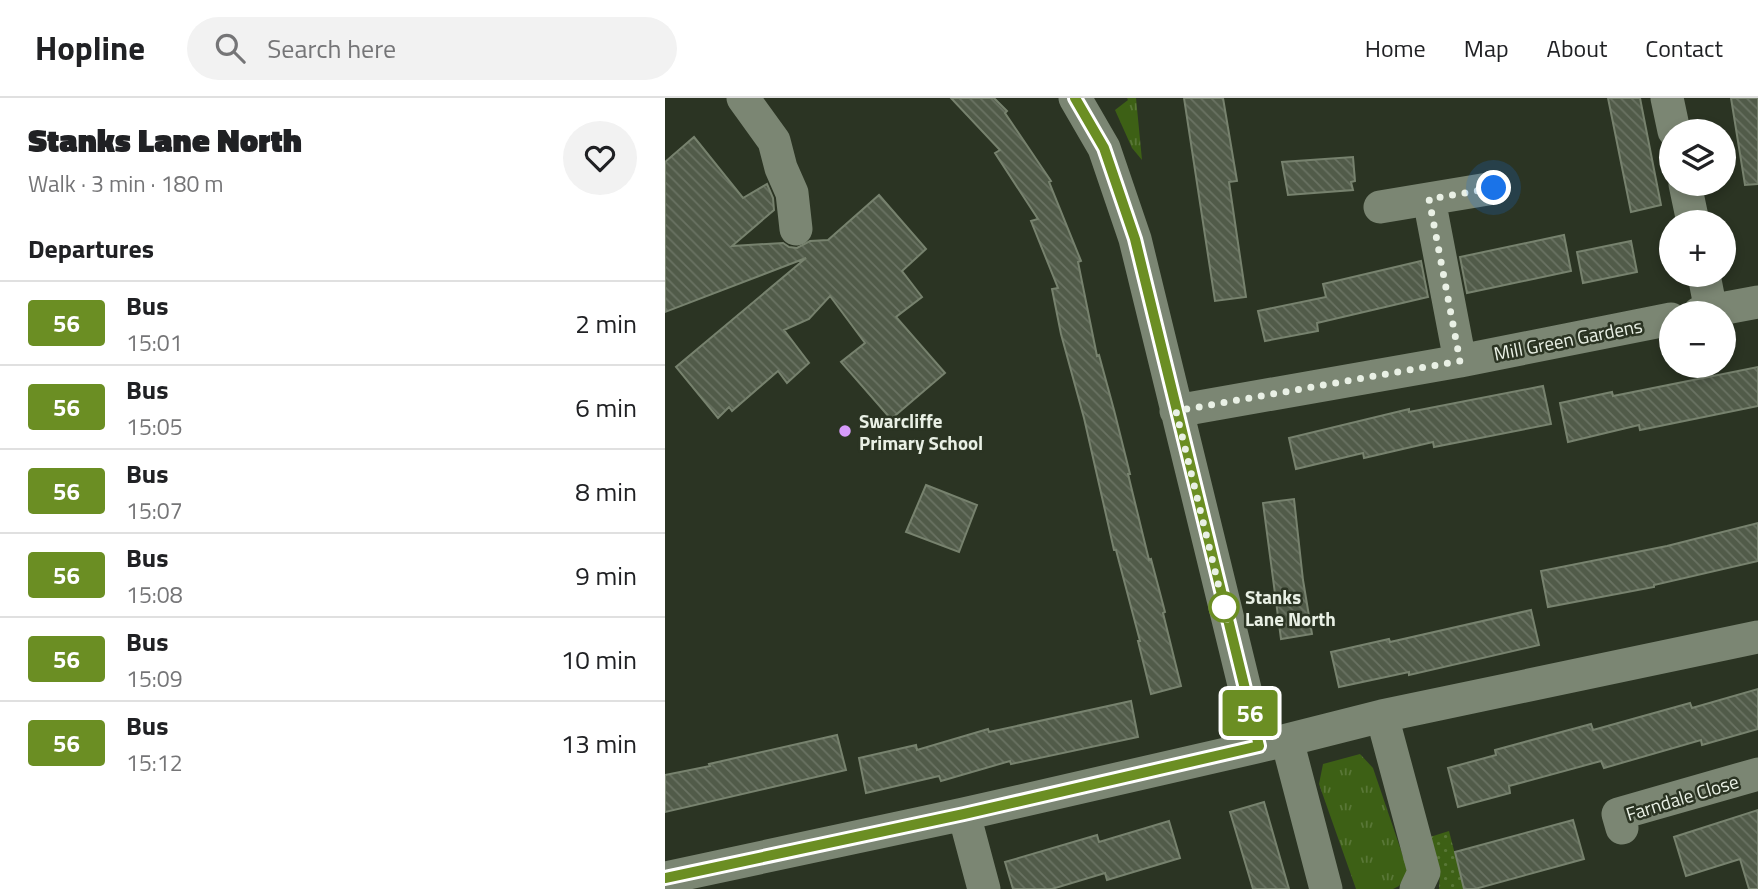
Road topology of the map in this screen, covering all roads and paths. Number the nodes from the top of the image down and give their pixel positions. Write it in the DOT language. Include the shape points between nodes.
graph roads {
  1 [pos="743,98"];
  2 [pos="1075,98"];
  3 [pos="1667,98"];
  4 [pos="1671,119"];
  5 [pos="1494,188"];
  6 [pos="1429,199"];
  7 [pos="1380,207"];
  8 [pos="796,229"];
  9 [pos="1758,302"];
  10 [pos="1736,306"];
  11 [pos="1659,321"];
  12 [pos="1460,361"];
  13 [pos="1176,411"];
  14 [pos="1758,637"];
  15 [pos="1382,716"];
  16 [pos="1273,743"];
  17 [pos="1758,774"];
  18 [pos="964,814"];
  19 [pos="1622,828"];
  20 [pos="665,878"];
  21 [pos="984,889"];
  22 [pos="1326,889"];
  23 [pos="1416,889"];
  1 -- 8 [label="street" via="774,141 792,193"];
  2 -- 13 [label="street" via="1104,148 1121,192"];
  3 -- 4 [label="street"];
  5 -- 6 [label="street"];
  6 -- 7 [label="street"];
  6 -- 12 [label="street"];
  9 -- 10 [label="street"];
  11 -- 12 [label="street, Mill Green Gardens"];
  12 -- 13 [label="street, Mill Green Gardens"];
  13 -- 16 [label="street"];
  14 -- 15 [label="street"];
  15 -- 16 [label="street"];
  15 -- 23 [label="street" via="1424,872"];
  16 -- 18 [label="street"];
  16 -- 22 [label="street"];
  17 -- 19 [label="street, Farndale Close" via="1618,814"];
  18 -- 20 [label="street"];
  18 -- 21 [label="street"];
}
